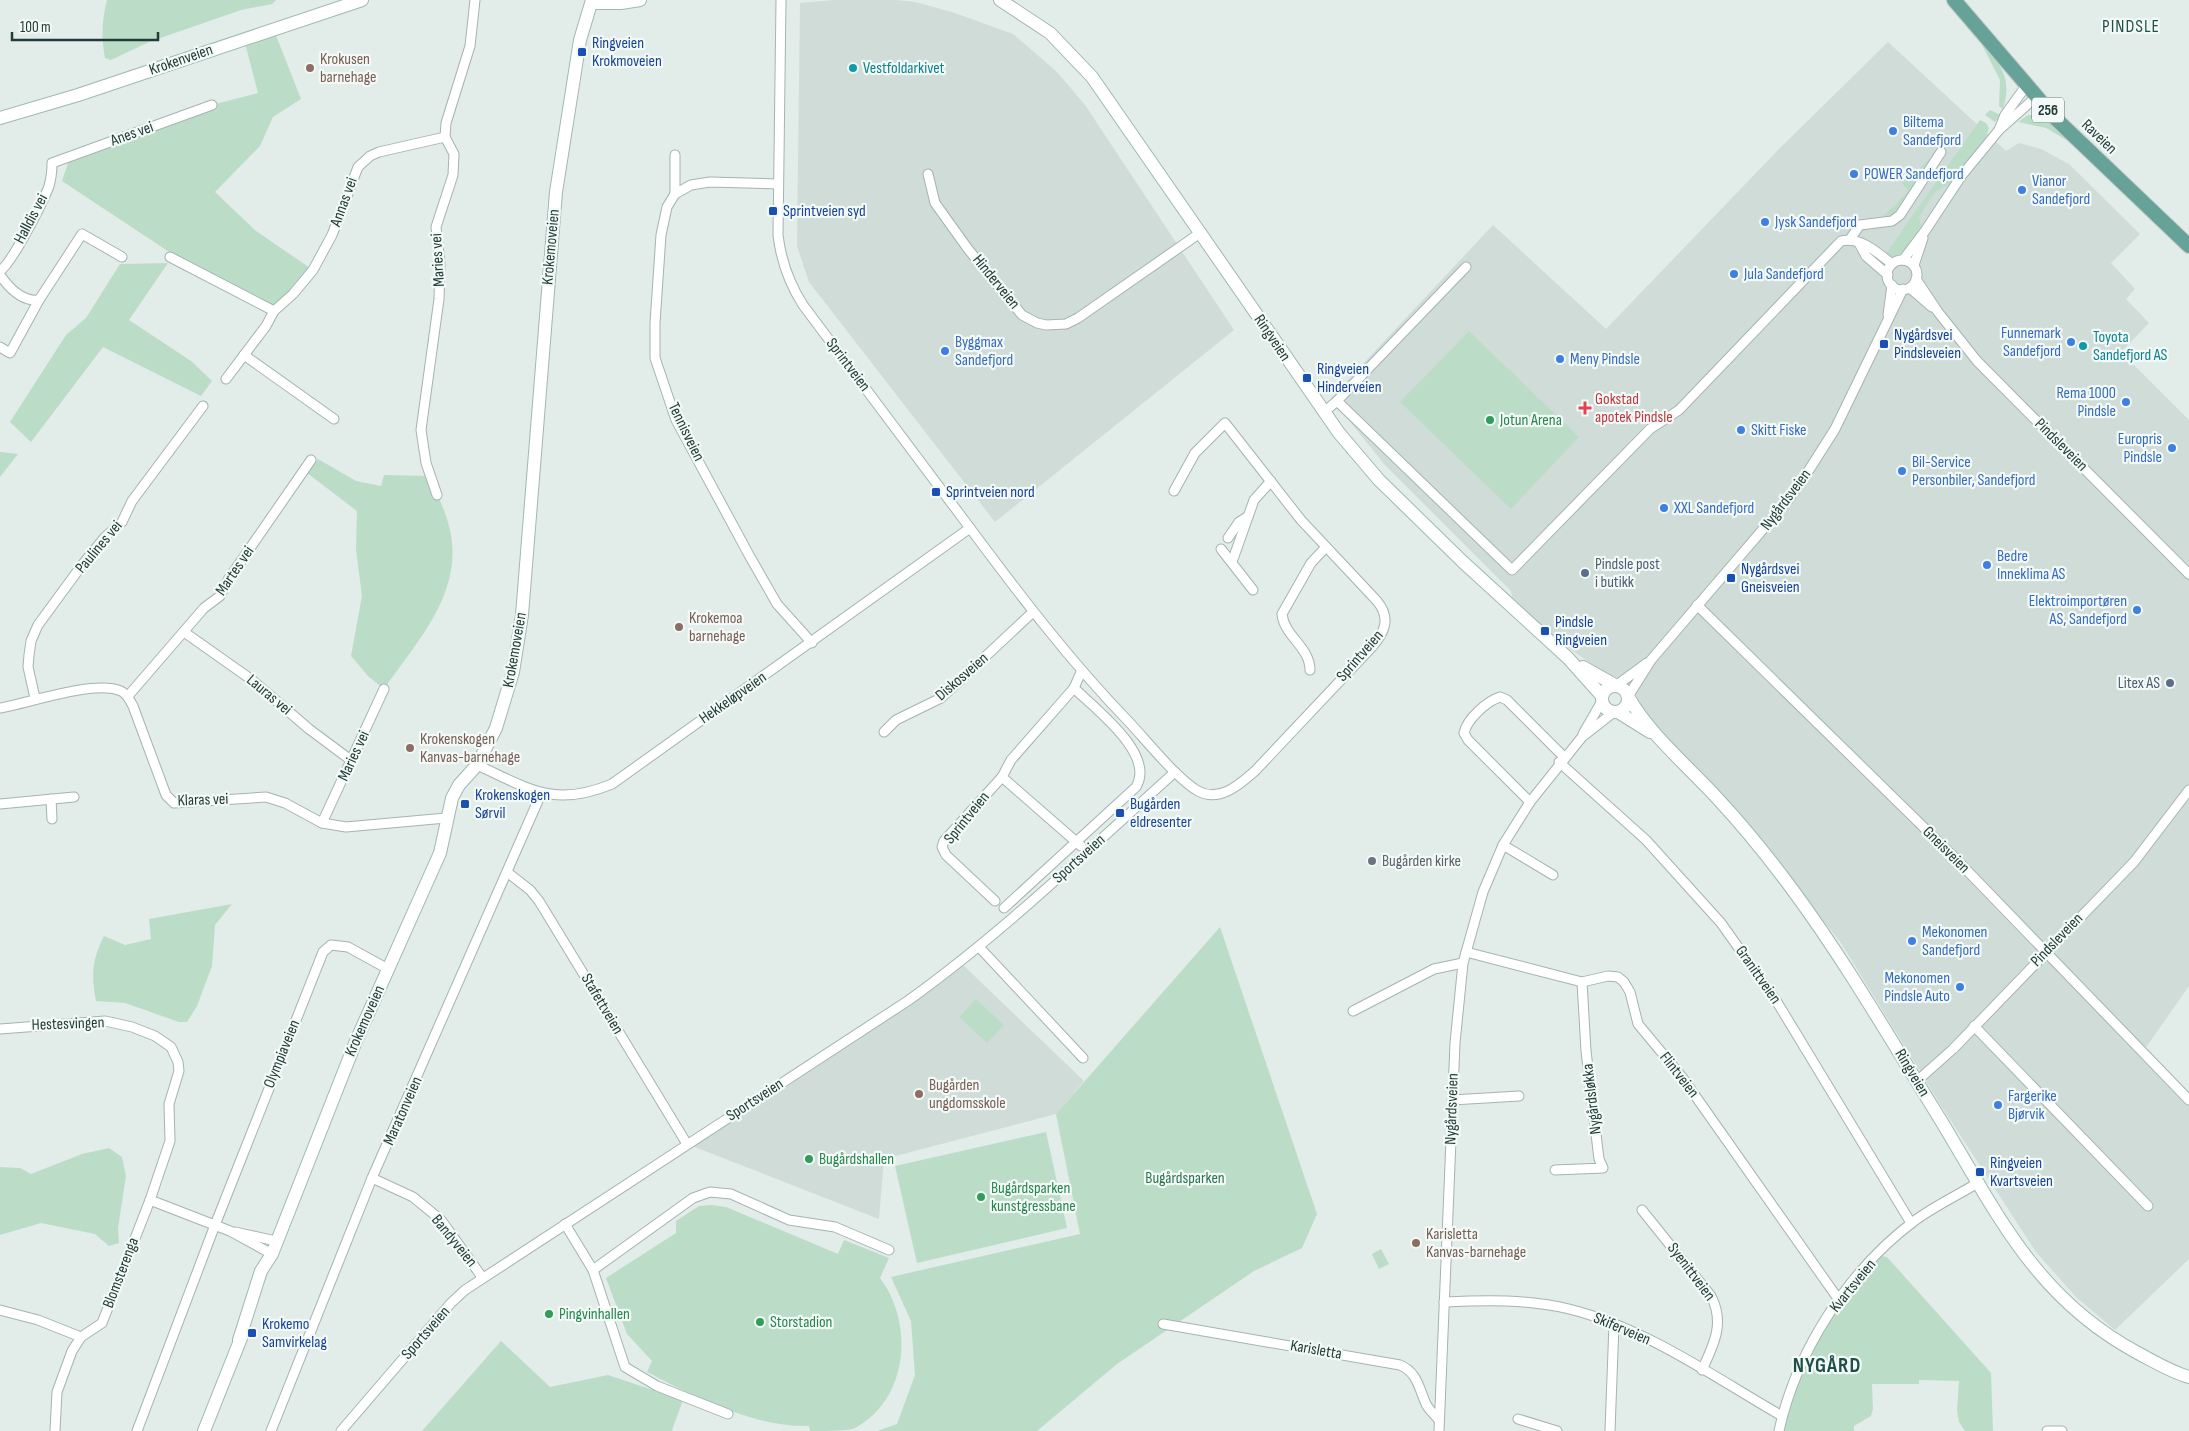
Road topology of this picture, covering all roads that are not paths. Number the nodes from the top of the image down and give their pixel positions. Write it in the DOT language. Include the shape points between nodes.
graph roads {
  1 [pos="362,0"];
  2 [pos="475,0"];
  3 [pos="640,0"];
  4 [pos="781,0"];
  5 [pos="1000,0"];
  6 [pos="1954,0"];
  7 [pos="592,1"];
  8 [pos="2026,86"];
  9 [pos="2036,98"];
  10 [pos="212,105"];
  11 [pos="0,118"];
  12 [pos="1999,130"];
  13 [pos="445,137"];
  14 [pos="1941,152"];
  15 [pos="675,155"];
  16 [pos="52,163"];
  17 [pos="928,174"];
  18 [pos="778,184"];
  19 [pos="675,194"];
  20 [pos="1925,231"];
  21 [pos="1200,233"];
  22 [pos="1855,241"];
  23 [pos="2189,246"];
  24 [pos="170,257"];
  25 [pos="122,258"];
  26 [pos="1903,260"];
  27 [pos="1892,264"];
  28 [pos="1914,265"];
  29 [pos="1466,267"];
  30 [pos="0,273"];
  31 [pos="1888,275"];
  32 [pos="1916,279"];
  33 [pos="1892,285"];
  34 [pos="1906,289"];
  35 [pos="40,300"];
  36 [pos="274,312"];
  37 [pos="1938,312"];
  38 [pos="1888,318"];
  39 [pos="0,347"];
  40 [pos="244,355"];
  41 [pos="226,379"];
  42 [pos="1337,401"];
  43 [pos="203,406"];
  44 [pos="1324,412"];
  45 [pos="334,419"];
  46 [pos="311,460"];
  47 [pos="1271,481"];
  48 [pos="1174,491"];
  49 [pos="437,495"];
  50 [pos="1247,517"];
  51 [pos="970,528"];
  52 [pos="1228,538"];
  53 [pos="1326,547"];
  54 [pos="1221,549"];
  55 [pos="1232,562"];
  56 [pos="2189,574"];
  57 [pos="1253,590"];
  58 [pos="1697,605"];
  59 [pos="1034,612"];
  60 [pos="184,632"];
  61 [pos="812,643"];
  62 [pos="1568,658"];
  63 [pos="1651,660"];
  64 [pos="1310,670"];
  65 [pos="1081,672"];
  66 [pos="1616,685"];
  67 [pos="384,688"];
  68 [pos="1074,688"];
  69 [pos="128,696"];
  70 [pos="1629,697"];
  71 [pos="35,698"];
  72 [pos="1602,699"];
  73 [pos="0,708"];
  74 [pos="1616,712"];
  75 [pos="884,732"];
  76 [pos="1582,737"];
  77 [pos="1658,737"];
  78 [pos="1562,760"];
  79 [pos="352,761"];
  80 [pos="478,765"];
  81 [pos="1175,772"];
  82 [pos="1002,777"];
  83 [pos="2189,790"];
  84 [pos="541,794"];
  85 [pos="74,797"];
  86 [pos="51,799"];
  87 [pos="1530,802"];
  88 [pos="0,804"];
  89 [pos="446,818"];
  90 [pos="52,820"];
  91 [pos="322,823"];
  92 [pos="1078,842"];
  93 [pos="1503,846"];
  94 [pos="1086,852"];
  95 [pos="507,872"];
  96 [pos="1553,875"];
  97 [pos="996,901"];
  98 [pos="1004,908"];
  99 [pos="980,948"];
  100 [pos="2047,951"];
  101 [pos="1466,952"];
  102 [pos="1463,963"];
  103 [pos="388,969"];
  104 [pos="1582,982"];
  105 [pos="1353,1011"];
  106 [pos="1974,1026"];
  107 [pos="0,1029"];
  108 [pos="1082,1058"];
  109 [pos="1916,1081"];
  110 [pos="1519,1096"];
  111 [pos="1452,1100"];
  112 [pos="2189,1100"];
  113 [pos="687,1144"];
  114 [pos="1555,1170"];
  115 [pos="372,1178"];
  116 [pos="1979,1182"];
  117 [pos="150,1200"];
  118 [pos="2148,1206"];
  119 [pos="1642,1210"];
  120 [pos="565,1224"];
  121 [pos="1911,1224"];
  122 [pos="215,1225"];
  123 [pos="230,1232"];
  124 [pos="276,1241"];
  125 [pos="889,1250"];
  126 [pos="272,1254"];
  127 [pos="593,1270"];
  128 [pos="482,1277"];
  129 [pos="1839,1300"];
  130 [pos="1444,1302"];
  131 [pos="0,1310"];
  132 [pos="1163,1324"];
  133 [pos="1614,1324"];
  134 [pos="82,1337"];
  135 [pos="1702,1370"];
  136 [pos="2189,1377"];
  137 [pos="728,1414"];
  138 [pos="1782,1416"];
  139 [pos="1518,1419"];
  140 [pos="1439,1420"];
  141 [pos="55,1431"];
  142 [pos="137,1431"];
  143 [pos="204,1431"];
  144 [pos="271,1431"];
  145 [pos="342,1431"];
  146 [pos="1439,1431"];
  147 [pos="1557,1431"];
  148 [pos="1610,1431"];
  149 [pos="1779,1431"];
  150 [pos="2047,1431"];
  151 [pos="2062,1431"];
  1 -- 11 [label="main road, Krokenveien" via="70,98"];
  2 -- 13 [label="street" via="470,46 446,123"];
  3 -- 7 [label="main road" via="621,3"];
  4 -- 18 [label="street, Sprintveien"];
  5 -- 21 [label="main road, Ringveien" via="1050,33 1087,70"];
  6 -- 8 [label="main road, Raveien / 256"];
  7 -- 80 [label="main road, Krokemoveien" via="580,40 556,192 517,655 496,728"];
  8 -- 9 [label="main road, Raveien / 256"];
  8 -- 12 [label="street" via="2005,115"];
  9 -- 12 [label="street"];
  9 -- 23 [label="main road, Raveien / 256"];
  10 -- 16 [label="street, Anes vei"];
  12 -- 20 [label="street" via="1962,175"];
  13 -- 36 [label="street, Annas vei" via="379,152 363,161 352,177 324,251 297,290"];
  13 -- 49 [label="street, Maries vei" via="454,154 454,164 436,227 439,300 421,430 426,463"];
  14 -- 22 [label="street" via="1900,216 1892,221 1860,225"];
  15 -- 19 [label="street, Tennisveien"];
  16 -- 30 [label="street, Halldis vei" via="46,192"];
  17 -- 21 [label="street, Hinderveien" via="936,203 968,249 1022,315 1037,323 1060,324 1078,318"];
  18 -- 19 [label="street" via="710,182 691,185"];
  18 -- 51 [label="street, Sprintveien" via="779,247 791,285"];
  19 -- 61 [label="street, Tennisveien" via="667,207 661,235 655,314 656,358 676,420 749,555 777,604"];
  20 -- 26 [label="street"];
  20 -- 28 [label="street"];
  21 -- 44 [label="main road, Ringveien"];
  22 -- 27 [label="street" via="1869,246"];
  22 -- 31 [label="street" via="1866,256"];
  22 -- 42 [label="street" via="1841,241 1832,248 1678,410 1650,429 1512,570"];
  24 -- 36 [label="street"];
  25 -- 35 [label="street" via="82,234"];
  26 -- 27 [label="street"];
  26 -- 28 [label="street"];
  27 -- 31 [label="street"];
  28 -- 32 [label="street"];
  29 -- 42 [label="street"];
  30 -- 35 [label="street, Halldis vei" via="17,294"];
  31 -- 33 [label="street"];
  32 -- 34 [label="street"];
  32 -- 37 [label="street, Pindsleveien"];
  33 -- 34 [label="street"];
  33 -- 38 [label="street, Nygårdsveien"];
  34 -- 37 [label="street, Pindsleveien"];
  34 -- 38 [label="street, Nygårdsveien"];
  35 -- 39 [label="street" via="10,354"];
  36 -- 40 [label="street, Annas vei"];
  37 -- 56 [label="street, Pindsleveien" via="1977,361"];
  38 -- 58 [label="street, Nygårdsveien" via="1846,408 1816,459 1788,500"];
  40 -- 41 [label="street, Annas vei"];
  40 -- 45 [label="street"];
  42 -- 44 [label="street"];
  43 -- 71 [label="street, Paulines vei" via="132,500 122,522 104,538 38,625 28,655"];
  44 -- 62 [label="main road, Ringveien" via="1379,480"];
  46 -- 60 [label="street, Martes vei" via="220,596 204,608"];
  47 -- 48 [label="street, Sprintveien" via="1225,423 1195,453"];
  47 -- 50 [label="street" via="1254,500"];
  47 -- 53 [label="street, Sprintveien"];
  50 -- 52 [label="street" via="1239,522"];
  50 -- 55 [label="street"];
  51 -- 59 [label="street, Sprintveien"];
  51 -- 61 [label="street, Hekkeløpveien"];
  53 -- 64 [label="street" via="1311,563 1282,614 1286,626 1308,655"];
  53 -- 81 [label="street, Sprintveien" via="1383,608 1385,627 1382,636 1237,787 1225,793 1199,792"];
  54 -- 55 [label="street"];
  55 -- 57 [label="street"];
  58 -- 63 [label="street, Nygårdsveien"];
  58 -- 100 [label="street, Gneisveien"];
  59 -- 65 [label="street, Sprintveien"];
  59 -- 75 [label="street, Diskosveien" via="942,698 896,720"];
  60 -- 69 [label="street, Martes vei"];
  60 -- 79 [label="street, Lauras vei" via="252,680"];
  61 -- 84 [label="street, Hekkeløpveien" via="612,784 589,794 562,797"];
  62 -- 66 [label="main road, Ringveien"];
  62 -- 72 [label="main road, Ringveien"];
  63 -- 66 [label="street, Nygårdsveien"];
  63 -- 70 [label="street, Nygårdsveien"];
  65 -- 68 [label="street, Sprintveien"];
  65 -- 81 [label="street, Sprintveien"];
  66 -- 70 [label="main road" via="1624,688"];
  66 -- 72 [label="main road" via="1606,689"];
  67 -- 79 [label="street, Maries vei"];
  68 -- 82 [label="street, Sprintveien" via="1011,760"];
  68 -- 92 [label="street" via="1127,741 1142,774 1136,787"];
  69 -- 71 [label="street" via="119,690 101,688"];
  69 -- 91 [label="street, Klaras vei" via="170,800 180,804 266,797 285,803"];
  70 -- 74 [label="main road" via="1626,707"];
  70 -- 77 [label="main road, Ringveien"];
  71 -- 73 [label="street"];
  72 -- 74 [label="main road" via="1607,709"];
  72 -- 76 [label="street, Nygårdsveien"];
  74 -- 76 [label="street, Nygårdsveien"];
  74 -- 77 [label="main road, Ringveien"];
  76 -- 78 [label="street, Nygårdsveien"];
  77 -- 109 [label="main road, Ringveien" via="1718,798 1793,890 1844,963"];
  78 -- 87 [label="street, Nygårdsveien"];
  78 -- 87 [label="street" via="1507,700 1500,697 1492,699 1466,726 1464,733 1468,740"];
  78 -- 121 [label="street, Granittveien" via="1646,840 1721,923 1777,1002"];
  79 -- 91 [label="street, Maries vei"];
  80 -- 84 [label="street, Hekkeløpveien"];
  80 -- 89 [label="main road, Krokemoveien" via="459,785"];
  81 -- 94 [label="street, Sportsveien"];
  82 -- 92 [label="street, Sprintveien"];
  82 -- 97 [label="street, Sprintveien" via="942,847 946,855"];
  83 -- 100 [label="street, Pindsleveien" via="2134,862"];
  84 -- 95 [label="street, Maratonveien"];
  85 -- 86 [label="street"];
  86 -- 88 [label="street"];
  86 -- 90 [label="street"];
  87 -- 93 [label="street, Nygårdsveien"];
  89 -- 91 [label="street, Klaras vei" via="346,827"];
  89 -- 103 [label="main road, Krokemoveien" via="440,854"];
  92 -- 94 [label="street, Sprintveien"];
  92 -- 98 [label="street"];
  93 -- 96 [label="street"];
  93 -- 101 [label="street, Nygårdsveien" via="1484,892"];
  94 -- 99 [label="street, Sportsveien"];
  95 -- 113 [label="street, Stafettveien" via="539,901"];
  95 -- 115 [label="street, Maratonveien"];
  99 -- 108 [label="street"];
  99 -- 113 [label="street, Sportsveien" via="909,1000"];
  100 -- 106 [label="street, Pindsleveien"];
  100 -- 112 [label="street, Gneisveien"];
  101 -- 102 [label="street, Nygårdsveien"];
  101 -- 104 [label="street, Flintveien"];
  102 -- 105 [label="street" via="1434,969"];
  102 -- 111 [label="street, Nygårdsveien" via="1456,1016"];
  103 -- 122 [label="street, Olympiaveien" via="341,945 331,945 323,952"];
  103 -- 124 [label="main road, Krokemoveien"];
  104 -- 114 [label="street, Nygårdsløkka" via="1586,1051 1599,1159 1603,1168"];
  104 -- 129 [label="street, Flintveien" via="1608,976 1618,977 1624,982 1641,1029 1682,1076"];
  106 -- 109 [label="street, Pindsleveien" via="1932,1070"];
  106 -- 118 [label="street"];
  107 -- 117 [label="street, Hestesvingen" via="105,1021 140,1030 171,1047 179,1071 168,1104 170,1141"];
  109 -- 116 [label="main road, Ringveien"];
  110 -- 111 [label="street"];
  111 -- 130 [label="street, Nygårdsveien"];
  113 -- 120 [label="street, Sportsveien"];
  115 -- 128 [label="street, Bandyveien" via="413,1197 441,1220"];
  115 -- 144 [label="street, Maratonveien"];
  116 -- 121 [label="street, Kvartsveien"];
  116 -- 136 [label="main road, Ringveien" via="2026,1257 2061,1298 2115,1341"];
  117 -- 122 [label="street"];
  117 -- 134 [label="street, Blomsterenga" via="102,1323"];
  119 -- 135 [label="street, Syenittveien" via="1716,1306 1718,1327 1715,1342"];
  120 -- 127 [label="street"];
  120 -- 128 [label="street, Sportsveien"];
  121 -- 129 [label="street, Kvartsveien" via="1861,1273"];
  122 -- 123 [label="street"];
  122 -- 142 [label="street, Olympiaveien"];
  123 -- 124 [label="street"];
  123 -- 126 [label="street"];
  124 -- 126 [label="main road, Krokemoveien"];
  125 -- 127 [label="street" via="835,1227 789,1220 731,1194 710,1192 693,1198"];
  126 -- 143 [label="main road, Krokemoveien" via="269,1274"];
  127 -- 137 [label="street" via="625,1367 657,1386"];
  128 -- 145 [label="street, Sportsveien" via="451,1303"];
  129 -- 138 [label="street, Kvartsveien" via="1808,1348"];
  130 -- 133 [label="street, Skiferveien" via="1526,1302 1567,1309"];
  130 -- 140 [label="street, Nygårdsveien"];
  131 -- 134 [label="street"];
  132 -- 140 [label="street, Karisletta" via="1409,1368 1427,1406"];
  133 -- 135 [label="street, Skiferveien"];
  133 -- 148 [label="street"];
  134 -- 141 [label="street, Blomsterenga" via="72,1351 57,1392"];
  135 -- 138 [label="street, Skiferveien"];
  138 -- 149 [label="street, Kvartsveien"];
  139 -- 147 [label="street"];
  140 -- 146 [label="street, Nygårdsveien"];
  150 -- 151 [label="street"];
}
